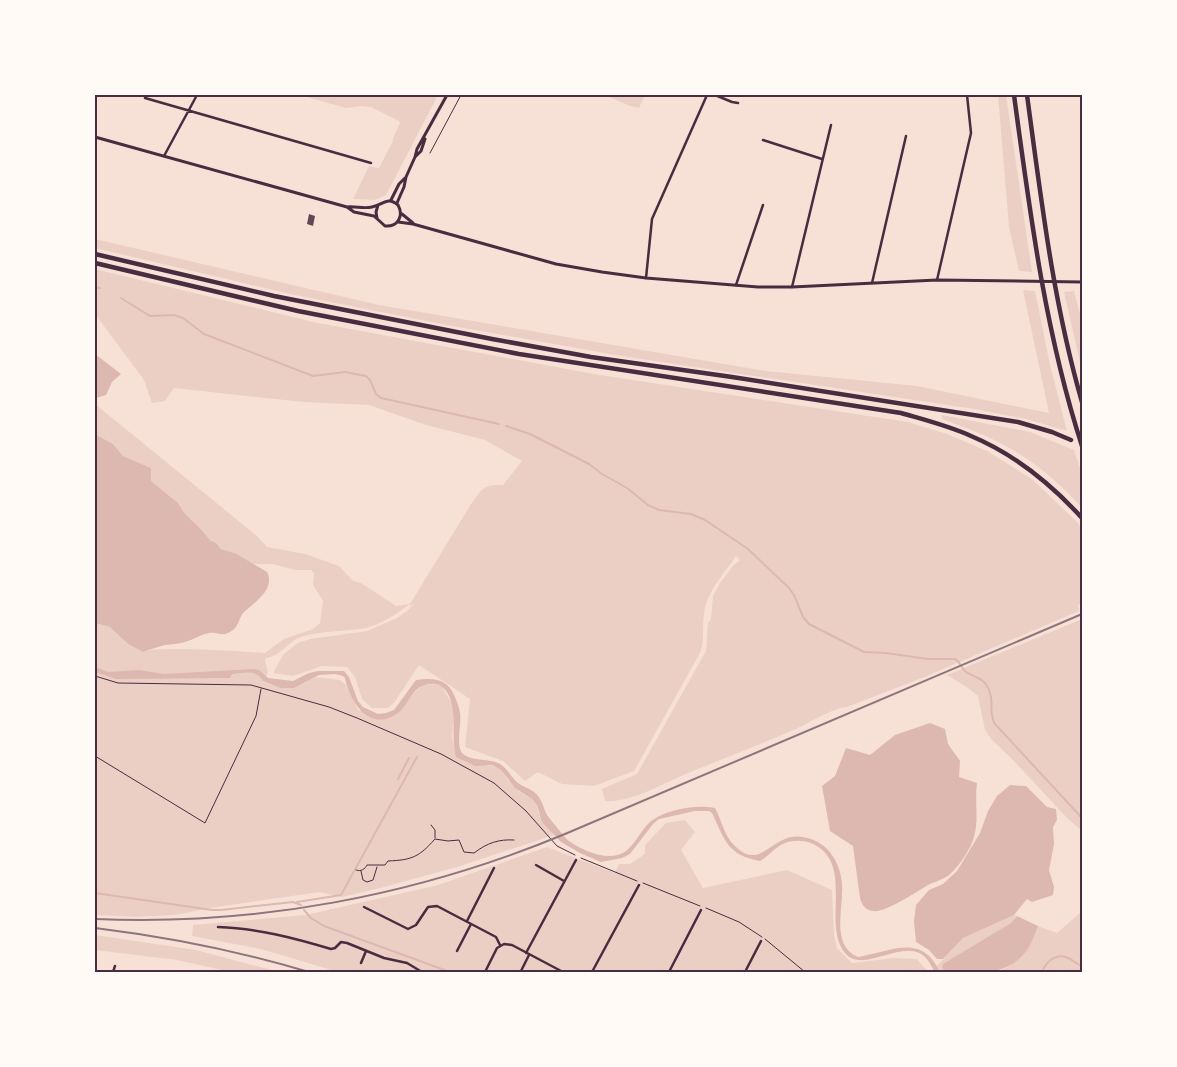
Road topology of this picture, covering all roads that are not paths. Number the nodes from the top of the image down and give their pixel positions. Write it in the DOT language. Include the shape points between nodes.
graph roads {
  1 [pos="147,95"];
  2 [pos="197,95"];
  3 [pos="447,95"];
  4 [pos="707,95"];
  5 [pos="716,95"];
  6 [pos="967,95"];
  7 [pos="1014,95"];
  8 [pos="1027,95"];
  9 [pos="738,103"];
  10 [pos="188,112"];
  11 [pos="831,125"];
  12 [pos="906,136"];
  13 [pos="95,137"];
  14 [pos="763,140"];
  15 [pos="164,156"];
  16 [pos="822,159"];
  17 [pos="371,163"];
  18 [pos="406,177"];
  19 [pos="392,200"];
  20 [pos="396,203"];
  21 [pos="763,204"];
  22 [pos="379,205"];
  23 [pos="347,207"];
  24 [pos="402,214"];
  25 [pos="377,219"];
  26 [pos="398,222"];
  27 [pos="413,224"];
  28 [pos="95,254"];
  29 [pos="95,263"];
  30 [pos="646,278"];
  31 [pos="937,280"];
  32 [pos="1082,282"];
  33 [pos="872,283"];
  34 [pos="736,285"];
  35 [pos="792,287"];
  36 [pos="1082,402"];
  37 [pos="1071,440"];
  38 [pos="1082,446"];
  39 [pos="1082,518"];
  40 [pos="576,860"];
  41 [pos="536,865"];
  42 [pos="494,868"];
  43 [pos="564,881"];
  44 [pos="639,885"];
  45 [pos="364,907"];
  46 [pos="701,910"];
  47 [pos="467,921"];
  48 [pos="471,924"];
  49 [pos="218,927"];
  50 [pos="761,941"];
  51 [pos="500,945"];
  52 [pos="457,950"];
  53 [pos="366,951"];
  54 [pos="528,954"];
  55 [pos="362,963"];
  56 [pos="115,966"];
  57 [pos="521,971"];
  58 [pos="113,972"];
  59 [pos="422,972"];
  60 [pos="485,972"];
  61 [pos="563,972"];
  62 [pos="592,972"];
  63 [pos="669,972"];
  64 [pos="745,972"];
  1 -- 10 [label="street" via="145,98"];
  2 -- 10 [label="street"];
  3 -- 18 [label="street" via="419,144"];
  4 -- 30 [label="street" via="652,219"];
  5 -- 9 [label="street"];
  6 -- 31 [label="street" via="972,133"];
  7 -- 38 [label="highway" via="1044,298 1064,386"];
  8 -- 36 [label="highway" via="1050,262"];
  10 -- 15 [label="street"];
  10 -- 17 [label="street"];
  11 -- 16 [label="street"];
  12 -- 33 [label="street"];
  13 -- 15 [label="street"];
  14 -- 16 [label="street"];
  15 -- 23 [label="street"];
  16 -- 35 [label="street"];
  18 -- 19 [label="street"];
  18 -- 20 [label="street"];
  19 -- 20 [label="street"];
  19 -- 22 [label="street"];
  20 -- 24 [label="street"];
  21 -- 34 [label="street"];
  22 -- 23 [label="street"];
  22 -- 25 [label="street"];
  23 -- 25 [label="street"];
  24 -- 26 [label="street"];
  24 -- 27 [label="street"];
  25 -- 26 [label="street" via="389,226"];
  26 -- 27 [label="street"];
  27 -- 30 [label="street" via="556,264"];
  28 -- 37 [label="highway" via="274,296 455,333 591,357 1009,420"];
  29 -- 39 [label="highway" via="298,311 519,354 901,413 972,436 1007,455 1048,483"];
  30 -- 34 [label="street"];
  31 -- 32 [label="street"];
  31 -- 33 [label="street"];
  33 -- 35 [label="street"];
  34 -- 35 [label="street"];
  40 -- 43 [label="street"];
  41 -- 43 [label="street"];
  42 -- 47 [label="street"];
  43 -- 54 [label="street"];
  44 -- 62 [label="street"];
  45 -- 47 [label="street" via="408,929 416,925 425,910 432,906"];
  46 -- 63 [label="street"];
  47 -- 48 [label="street"];
  48 -- 51 [label="street" via="496,937"];
  48 -- 52 [label="street"];
  49 -- 53 [label="street" via="244,928 331,949 338,943 346,943"];
  50 -- 64 [label="street"];
  51 -- 54 [label="street" via="508,944"];
  51 -- 60 [label="street"];
  53 -- 55 [label="street"];
  53 -- 59 [label="street" via="406,963"];
  54 -- 57 [label="street"];
  54 -- 61 [label="street"];
  56 -- 58 [label="street"];
}
